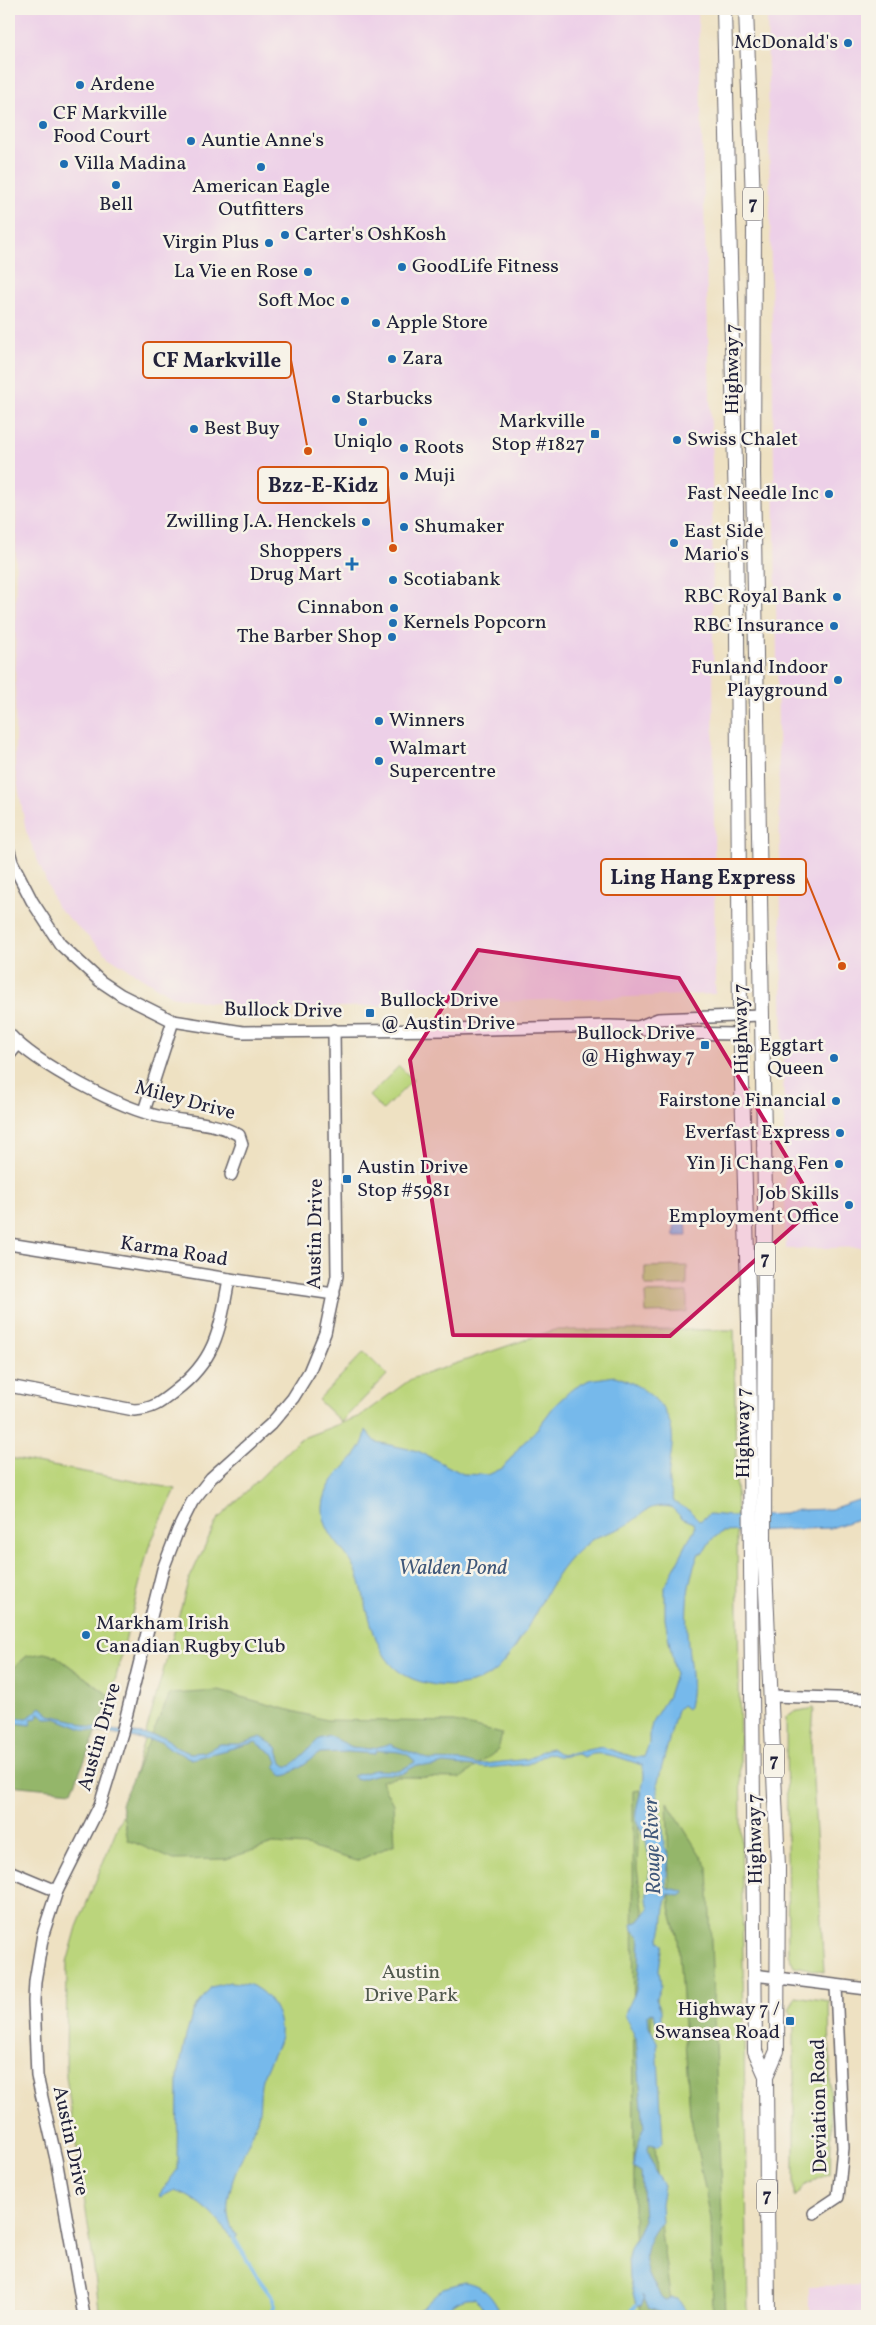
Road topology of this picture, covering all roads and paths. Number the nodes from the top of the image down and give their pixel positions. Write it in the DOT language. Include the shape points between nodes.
graph roads {
  1 [pos="724,9"];
  2 [pos="746,9"];
  3 [pos="9,851"];
  4 [pos="740,1015"];
  5 [pos="761,1015"];
  6 [pos="173,1022"];
  7 [pos="638,1027"];
  8 [pos="334,1030"];
  9 [pos="9,1034"];
  10 [pos="741,1034"];
  11 [pos="18,1044"];
  12 [pos="9,1055"];
  13 [pos="144,1111"];
  14 [pos="231,1175"];
  15 [pos="9,1244"];
  16 [pos="229,1279"];
  17 [pos="334,1294"];
  18 [pos="9,1386"];
  19 [pos="757,1483"];
  20 [pos="758,1544"];
  21 [pos="772,1696"];
  22 [pos="867,1699"];
  23 [pos="9,1871"];
  24 [pos="57,1890"];
  25 [pos="754,1975"];
  26 [pos="776,1978"];
  27 [pos="836,1986"];
  28 [pos="867,1989"];
  29 [pos="766,2076"];
  30 [pos="814,2213"];
  31 [pos="84,2316"];
  32 [pos="768,2316"];
  1 -- 4 [label="main road, Highway 7 / 7" via="736,509"];
  2 -- 5 [label="main road, Highway 7 / 7" via="754,228 752,400"];
  3 -- 6 [label="street, Bullock Drive" via="32,901 60,944 100,981"];
  4 -- 5 [label="street, Bullock Drive"];
  4 -- 7 [label="street, Bullock Drive" via="658,1018"];
  4 -- 10 [label="main road, Highway 7 / 7"];
  5 -- 19 [label="main road, Highway 7 / 7" via="765,1198"];
  6 -- 8 [label="street, Bullock Drive" via="244,1032"];
  6 -- 13 [label="street"];
  7 -- 8 [label="street, Bullock Drive"];
  7 -- 10 [label="street, Bullock Drive" via="659,1033"];
  8 -- 17 [label="street, Austin Drive" via="337,1234"];
  9 -- 11 [label="street, Miley Drive"];
  10 -- 19 [label="main road, Highway 7 / 7"];
  11 -- 12 [label="street"];
  11 -- 13 [label="street, Miley Drive" via="84,1086"];
  13 -- 14 [label="street, Miley Drive" via="160,1117 220,1127 239,1135 242,1144"];
  15 -- 16 [label="street, Karma Road"];
  16 -- 17 [label="street, Karma Road"];
  16 -- 18 [label="street" via="217,1336 209,1356 192,1378 151,1409 134,1410"];
  17 -- 24 [label="street, Austin Drive" via="325,1333 309,1372 293,1398 271,1424 211,1478 192,1502 178,1530 163,1569 122,1733 100,1805"];
  19 -- 20 [label="main road, Highway 7 / 7"];
  20 -- 21 [label="main road, Highway 7 / 7"];
  20 -- 25 [label="main road, Highway 7 / 7"];
  21 -- 22 [label="street"];
  21 -- 26 [label="main road, Highway 7 / 7" via="778,1867"];
  23 -- 24 [label="street"];
  24 -- 31 [label="street, Austin Drive" via="43,1934 35,1981 35,2047 37,2076 56,2159"];
  25 -- 26 [label="street"];
  25 -- 29 [label="main road, Highway 7 / 7" via="755,2051"];
  26 -- 27 [label="street"];
  26 -- 29 [label="main road, Highway 7 / 7" via="776,2051"];
  27 -- 28 [label="street"];
  27 -- 30 [label="street, Deviation Road" via="842,2158 838,2197"];
  29 -- 32 [label="main road, Highway 7 / 7"];
}
